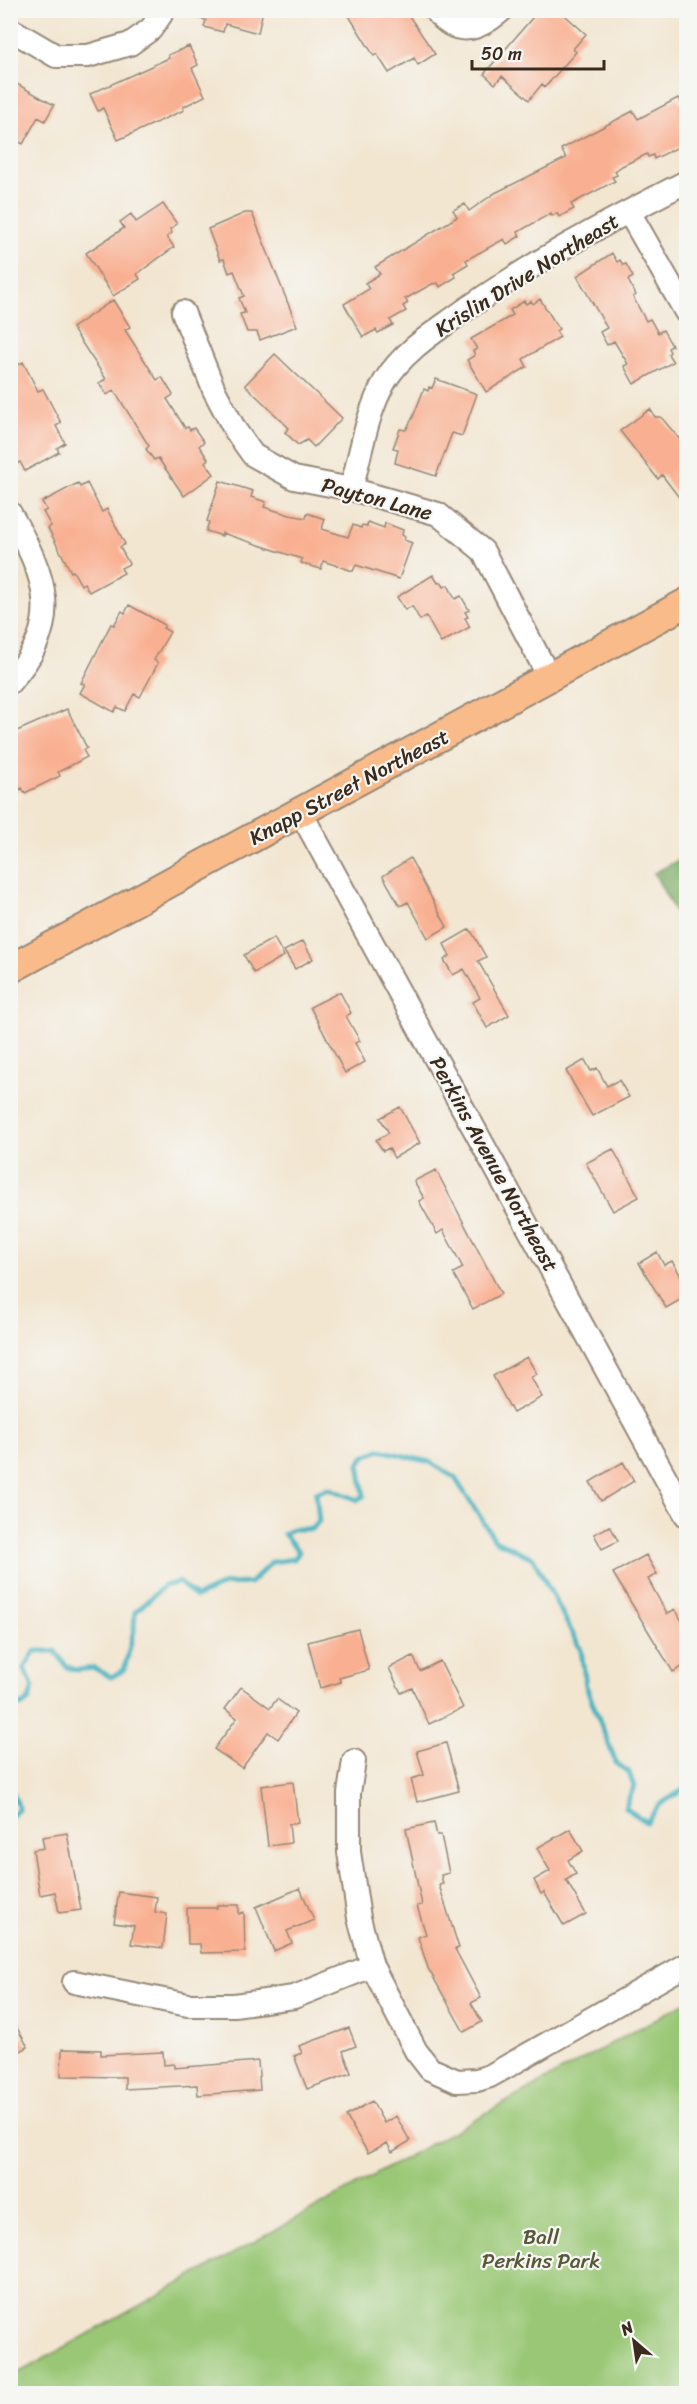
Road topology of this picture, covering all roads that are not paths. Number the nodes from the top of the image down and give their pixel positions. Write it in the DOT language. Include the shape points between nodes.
graph roads {
  1 [pos="165,10"];
  2 [pos="435,10"];
  3 [pos="502,10"];
  4 [pos="10,29"];
  5 [pos="687,182"];
  6 [pos="629,212"];
  7 [pos="183,312"];
  8 [pos="687,312"];
  9 [pos="351,489"];
  10 [pos="10,513"];
  11 [pos="687,603"];
  12 [pos="549,677"];
  13 [pos="10,682"];
  14 [pos="301,813"];
  15 [pos="10,969"];
  16 [pos="687,1515"];
  17 [pos="354,1761"];
  18 [pos="687,1965"];
  19 [pos="372,1966"];
  20 [pos="74,1983"];
  1 -- 4 [label="street" via="151,29 130,44 88,56 56,56"];
  2 -- 3 [label="street" via="449,26 465,29 483,25"];
  5 -- 6 [label="street, Krislin Drive Northeast"];
  6 -- 8 [label="street"];
  6 -- 9 [label="street, Krislin Drive Northeast" via="480,299 400,361 385,381 371,414"];
  7 -- 9 [label="street, Payton Lane" via="222,405 253,455 294,478"];
  9 -- 12 [label="street, Payton Lane" via="438,514 483,551"];
  10 -- 13 [label="street" via="41,574 45,608 42,635 28,662"];
  11 -- 12 [label="main road, Knapp Street Northeast"];
  12 -- 14 [label="main road, Knapp Street Northeast"];
  14 -- 15 [label="main road, Knapp Street Northeast"];
  14 -- 16 [label="street, Perkins Avenue Northeast"];
  17 -- 19 [label="street" via="349,1793 349,1852 355,1899"];
  18 -- 19 [label="street" via="489,2076 467,2082 447,2078 422,2060"];
  19 -- 20 [label="street" via="294,1996 234,2005 188,2005"];
}
